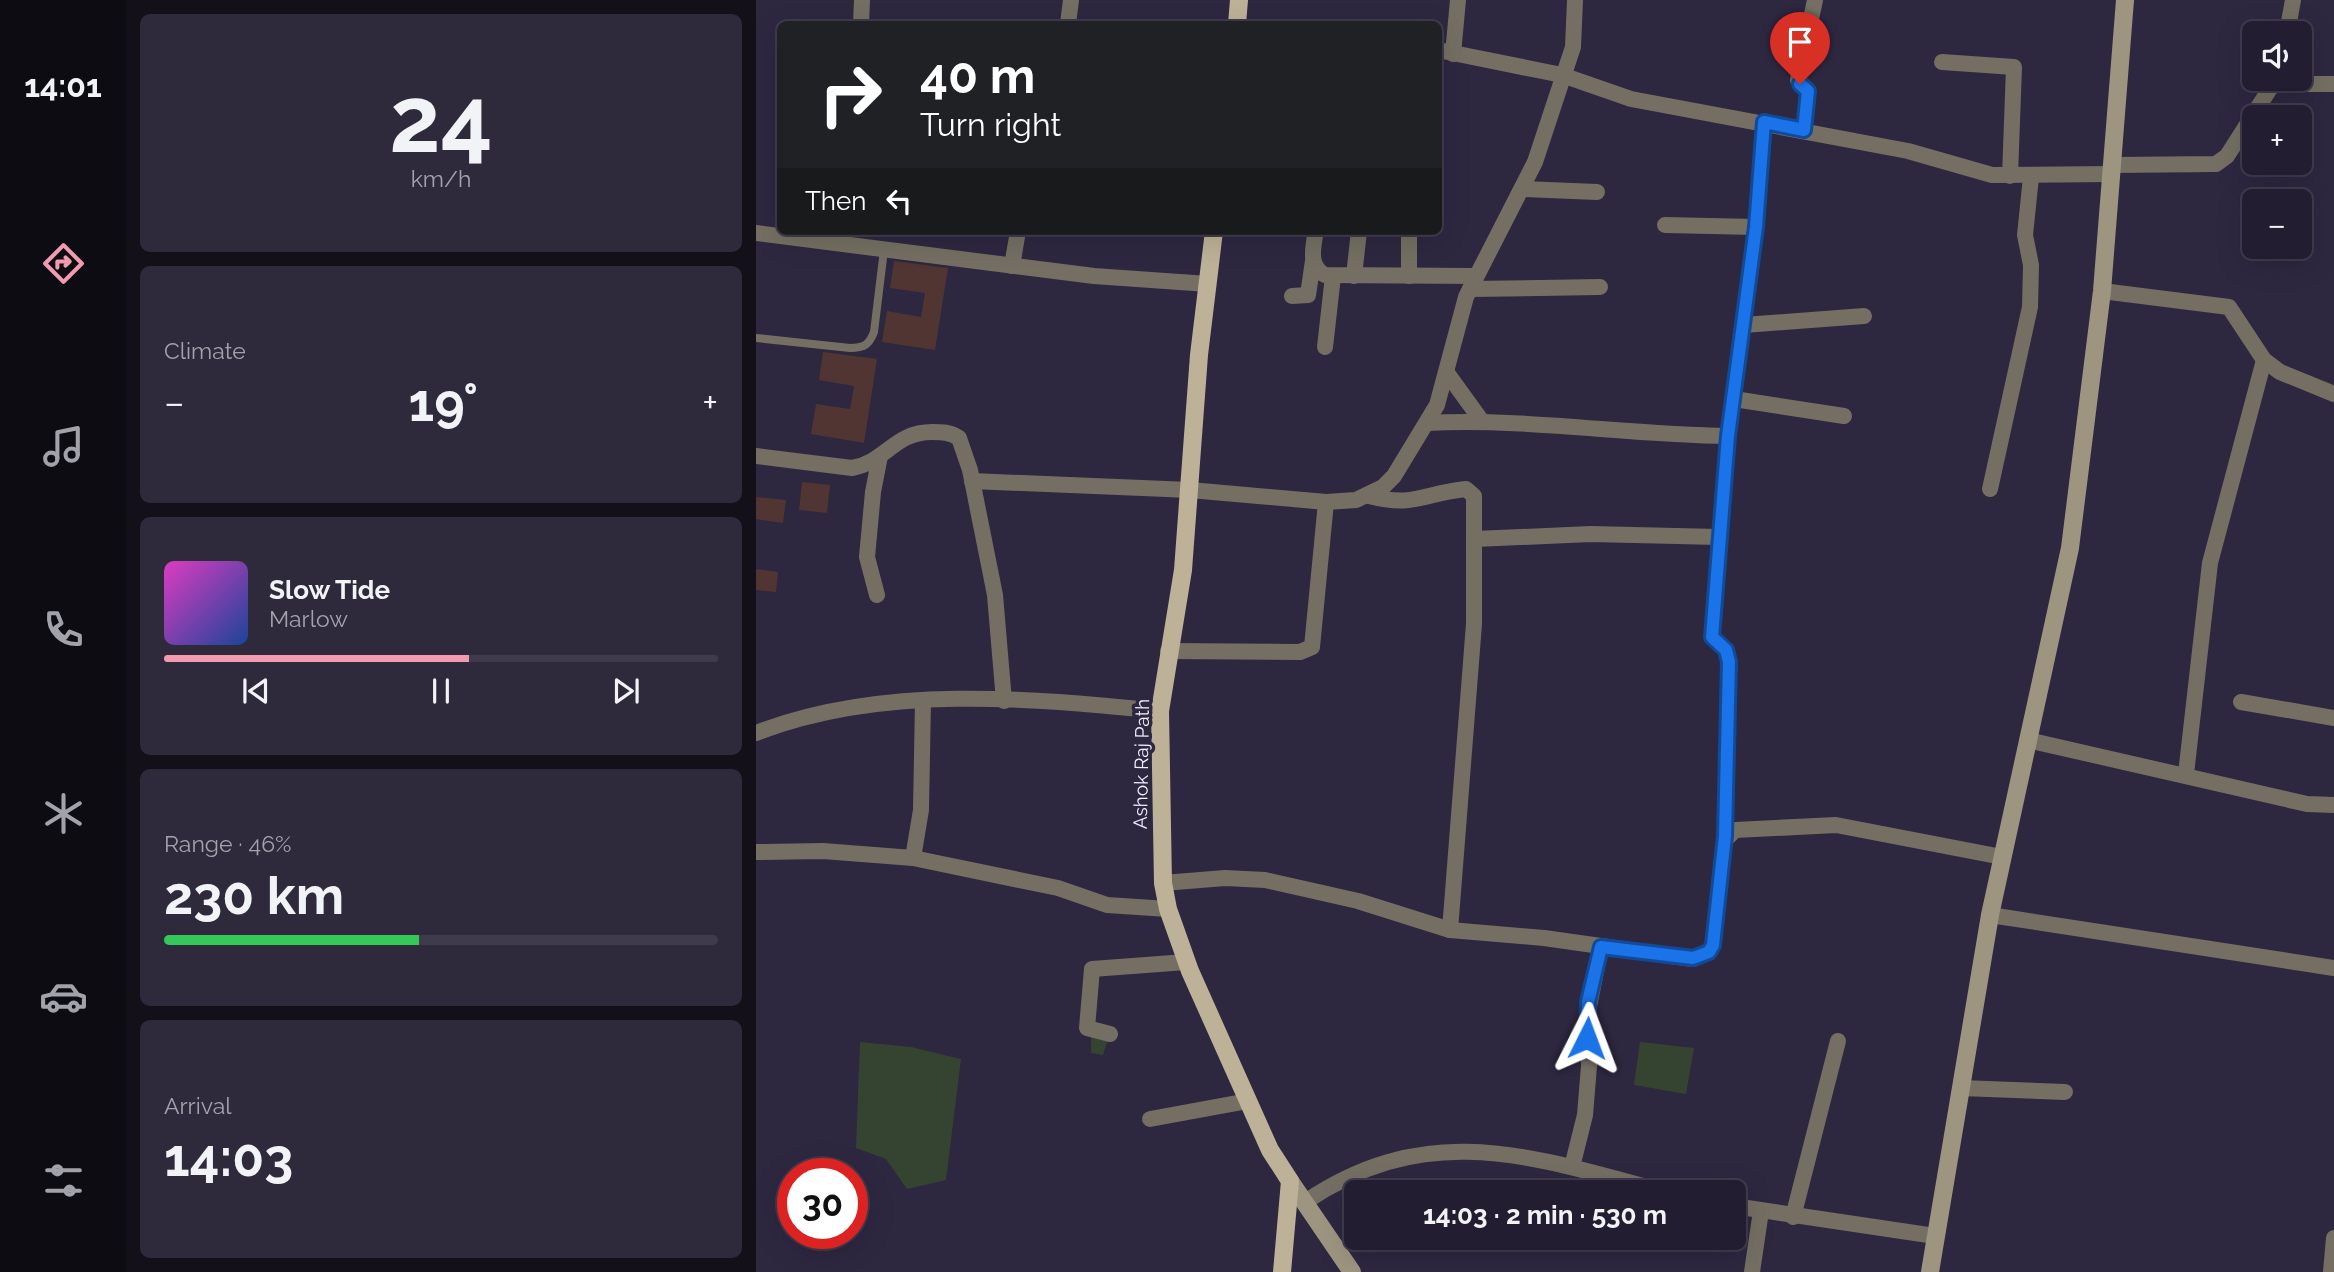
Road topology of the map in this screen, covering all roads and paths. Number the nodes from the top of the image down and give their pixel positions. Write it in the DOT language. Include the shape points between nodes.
graph roads {
  1 [pos="862,0"];
  2 [pos="1071,0"];
  3 [pos="1239,0"];
  4 [pos="1458,0"];
  5 [pos="1575,0"];
  6 [pos="1815,0"];
  7 [pos="2125,0"];
  8 [pos="2293,0"];
  9 [pos="861,21"];
  10 [pos="1068,21"];
  11 [pos="1237,21"];
  12 [pos="2289,21"];
  13 [pos="1446,52"];
  14 [pos="1942,62"];
  15 [pos="1563,76"];
  16 [pos="2312,83"];
  17 [pos="2334,84"];
  18 [pos="2268,91"];
  19 [pos="1764,122"];
  20 [pos="1804,130"];
  21 [pos="2112,169"];
  22 [pos="2010,176"];
  23 [pos="2031,177"];
  24 [pos="1523,189"];
  25 [pos="1597,192"];
  26 [pos="1665,225"];
  27 [pos="1756,227"];
  28 [pos="756,233"];
  29 [pos="777,234"];
  30 [pos="792,235"];
  31 [pos="1017,235"];
  32 [pos="1214,235"];
  33 [pos="1316,235"];
  34 [pos="1359,235"];
  35 [pos="1409,235"];
  36 [pos="847,238"];
  37 [pos="884,250"];
  38 [pos="1313,261"];
  39 [pos="1012,266"];
  40 [pos="1333,276"];
  41 [pos="1354,276"];
  42 [pos="1409,276"];
  43 [pos="1473,283"];
  44 [pos="1208,284"];
  45 [pos="1600,287"];
  46 [pos="2102,291"];
  47 [pos="1292,296"];
  48 [pos="1864,316"];
  49 [pos="1744,324"];
  50 [pos="756,338"];
  51 [pos="1325,347"];
  52 [pos="2264,360"];
  53 [pos="1447,373"];
  54 [pos="2334,394"];
  55 [pos="1734,399"];
  56 [pos="1844,416"];
  57 [pos="1481,420"];
  58 [pos="1427,423"];
  59 [pos="1728,436"];
  60 [pos="756,456"];
  61 [pos="880,456"];
  62 [pos="972,481"];
  63 [pos="1990,489"];
  64 [pos="1190,491"];
  65 [pos="1369,496"];
  66 [pos="1326,502"];
  67 [pos="1719,537"];
  68 [pos="1475,539"];
  69 [pos="877,595"];
  70 [pos="1168,651"];
  71 [pos="923,701"];
  72 [pos="1004,701"];
  73 [pos="2241,702"];
  74 [pos="1160,711"];
  75 [pos="2334,718"];
  76 [pos="756,733"];
  77 [pos="2028,740"];
  78 [pos="2186,774"];
  79 [pos="2334,805"];
  80 [pos="1725,836"];
  81 [pos="756,852"];
  82 [pos="2002,857"];
  83 [pos="913,858"];
  84 [pos="1163,883"];
  85 [pos="1168,909"];
  86 [pos="1990,915"];
  87 [pos="1450,930"];
  88 [pos="1601,947"];
  89 [pos="1186,962"];
  90 [pos="2334,968"];
  91 [pos="1110,1034"];
  92 [pos="1839,1041"];
  93 [pos="1961,1088"];
  94 [pos="2066,1092"];
  95 [pos="1248,1101"];
  96 [pos="1150,1119"];
  97 [pos="1572,1167"];
  98 [pos="1620,1180"];
  99 [pos="1290,1181"];
  100 [pos="1305,1202"];
  101 [pos="1746,1208"];
  102 [pos="1761,1211"];
  103 [pos="1793,1217"];
  104 [pos="1935,1236"];
  105 [pos="2334,1238"];
  106 [pos="1282,1272"];
  107 [pos="1352,1272"];
  108 [pos="1752,1272"];
  109 [pos="1930,1272"];
  110 [pos="2331,1272"];
  1 -- 9 [label="street"];
  2 -- 10 [label="street"];
  3 -- 11 [label="main road"];
  4 -- 13 [label="street"];
  5 -- 15 [label="street" via="1575,36"];
  6 -- 20 [label="street" via="1798,80 1808,91"];
  7 -- 21 [label="main road"];
  8 -- 12 [label="street"];
  13 -- 15 [label="street"];
  14 -- 22 [label="street" via="2014,67"];
  15 -- 19 [label="street" via="1631,99"];
  15 -- 24 [label="street"];
  16 -- 17 [label="street"];
  18 -- 21 [label="street" via="2227,156 2216,163"];
  19 -- 20 [label="street"];
  19 -- 27 [label="street"];
  20 -- 22 [label="street"];
  21 -- 23 [label="street"];
  21 -- 46 [label="main road"];
  22 -- 23 [label="street"];
  23 -- 63 [label="street" via="2025,235 2031,265 2030,307"];
  24 -- 25 [label="street"];
  24 -- 43 [label="street"];
  26 -- 27 [label="street"];
  27 -- 49 [label="street"];
  28 -- 29 [label="street"];
  30 -- 36 [label="street"];
  31 -- 39 [label="street"];
  32 -- 44 [label="main road, Ashok Raj Path"];
  33 -- 38 [label="street"];
  34 -- 41 [label="street"];
  35 -- 42 [label="street"];
  36 -- 37 [label="street"];
  37 -- 39 [label="street"];
  37 -- 50 [label="lane" via="870,343 850,348"];
  38 -- 40 [label="street" via="1318,272"];
  38 -- 47 [label="street" via="1308,295"];
  39 -- 44 [label="street"];
  40 -- 41 [label="street"];
  40 -- 51 [label="street"];
  41 -- 42 [label="street"];
  42 -- 43 [label="street"];
  43 -- 45 [label="street"];
  43 -- 53 [label="street"];
  44 -- 64 [label="main road, Ashok Raj Path"];
  46 -- 52 [label="street" via="2229,307"];
  46 -- 77 [label="main road" via="2070,548"];
  48 -- 49 [label="street"];
  49 -- 55 [label="street"];
  52 -- 54 [label="street" via="2280,372"];
  52 -- 78 [label="street" via="2210,563"];
  53 -- 57 [label="street"];
  53 -- 58 [label="street"];
  55 -- 56 [label="street"];
  55 -- 59 [label="street"];
  57 -- 58 [label="street"];
  57 -- 59 [label="street"];
  58 -- 65 [label="street" via="1394,476"];
  59 -- 67 [label="street"];
  60 -- 61 [label="street" via="852,468"];
  61 -- 62 [label="street" via="906,435 953,434 964,448"];
  61 -- 69 [label="street" via="867,557"];
  62 -- 64 [label="street"];
  62 -- 72 [label="street" via="995,595"];
  64 -- 66 [label="street"];
  64 -- 70 [label="main road, Ashok Raj Path" via="1183,570"];
  65 -- 66 [label="street"];
  65 -- 68 [label="street" via="1396,503 1466,488 1474,496"];
  66 -- 70 [label="street" via="1312,647 1300,652"];
  67 -- 68 [label="street" via="1591,534"];
  67 -- 80 [label="street" via="1712,637 1726,650 1729,662"];
  68 -- 87 [label="street" via="1474,624"];
  70 -- 74 [label="main road, Ashok Raj Path"];
  71 -- 72 [label="street"];
  71 -- 76 [label="street" via="832,712"];
  71 -- 83 [label="street" via="921,810"];
  72 -- 74 [label="street"];
  73 -- 75 [label="street"];
  74 -- 84 [label="main road, Ashok Raj Path"];
  77 -- 78 [label="street"];
  77 -- 82 [label="main road"];
  78 -- 79 [label="street" via="2307,804"];
  80 -- 82 [label="street" via="1744,829 1836,825"];
  80 -- 88 [label="street" via="1709,952 1693,958"];
  81 -- 83 [label="street" via="823,851"];
  82 -- 86 [label="main road"];
  83 -- 85 [label="street" via="1058,888 1107,905"];
  84 -- 85 [label="main road, Ashok Raj Path"];
  84 -- 87 [label="street" via="1247,878 1286,883"];
  85 -- 89 [label="main road, Ashok Raj Path"];
  86 -- 90 [label="street"];
  86 -- 93 [label="main road"];
  87 -- 88 [label="street"];
  88 -- 97 [label="street" via="1587,1016 1585,1115"];
  89 -- 91 [label="street" via="1092,970 1087,1028"];
  89 -- 95 [label="main road, Ashok Raj Path"];
  92 -- 103 [label="street"];
  93 -- 94 [label="street"];
  93 -- 104 [label="main road"];
  95 -- 96 [label="street"];
  95 -- 99 [label="main road, Ashok Raj Path"];
  97 -- 98 [label="street"];
  97 -- 100 [label="street" via="1495,1152 1420,1153 1365,1169"];
  99 -- 100 [label="main road"];
  99 -- 106 [label="main road"];
  100 -- 107 [label="main road"];
  101 -- 102 [label="street"];
  102 -- 103 [label="street"];
  102 -- 108 [label="street"];
  103 -- 104 [label="street"];
  104 -- 109 [label="main road"];
  105 -- 110 [label="street"];
}
